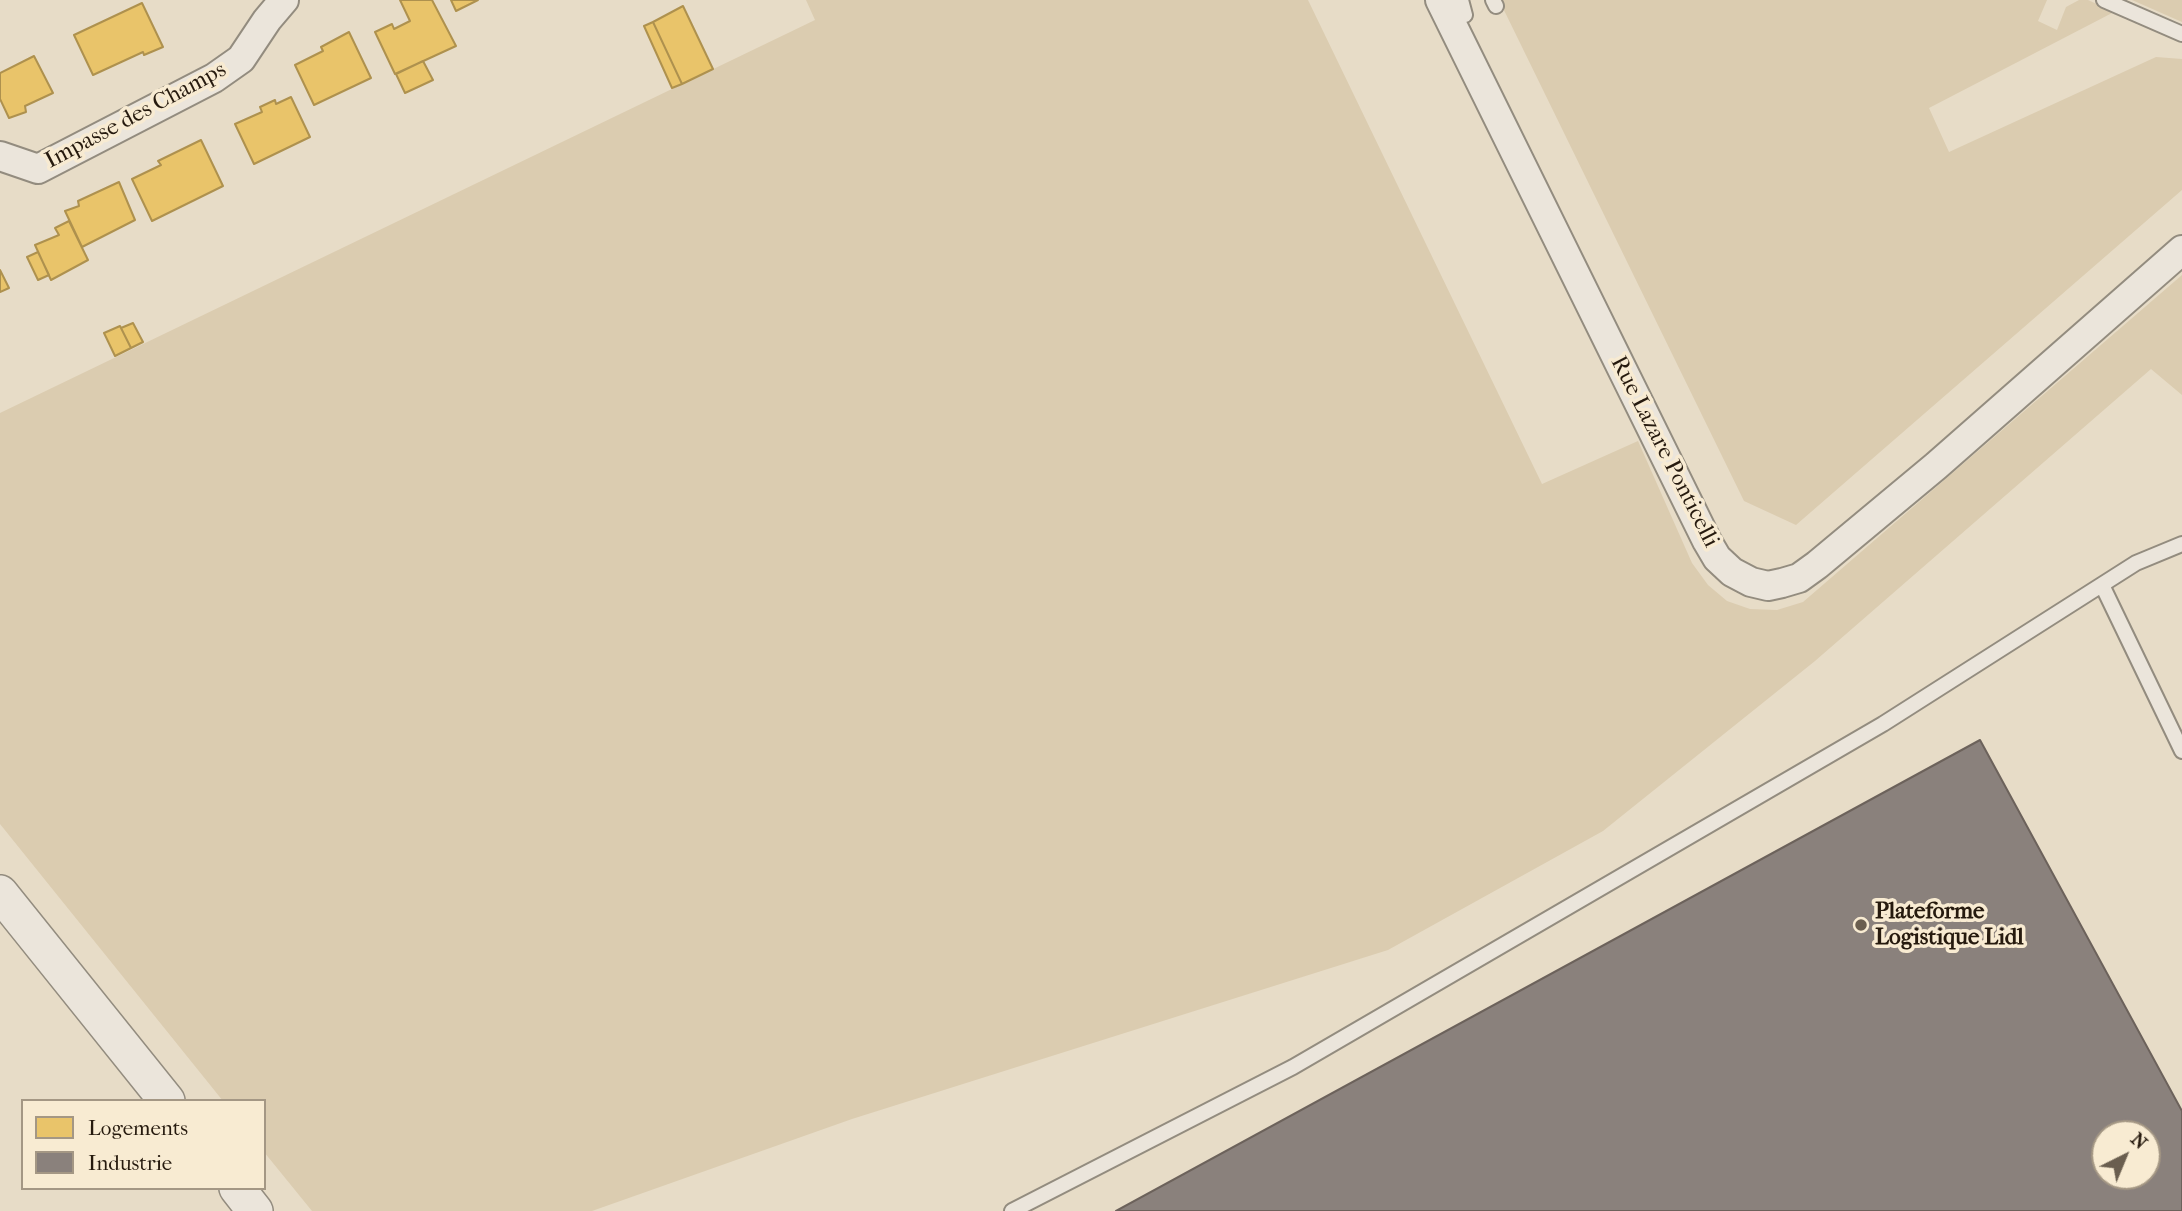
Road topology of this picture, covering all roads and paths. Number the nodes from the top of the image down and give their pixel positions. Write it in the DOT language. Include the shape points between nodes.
graph roads {
  1 [pos="284,0"];
  2 [pos="1440,0"];
  3 [pos="1461,0"];
  4 [pos="2104,0"];
  5 [pos="1465,15"];
  6 [pos="2182,34"];
  7 [pos="0,156"];
  8 [pos="2182,250"];
  9 [pos="2182,544"];
  10 [pos="2102,584"];
  11 [pos="2182,751"];
  12 [pos="0,893"];
  13 [pos="165,1099"];
  14 [pos="239,1190"];
  15 [pos="255,1211"];
  16 [pos="1012,1211"];
  1 -- 7 [label="street, Impasse des Champs" via="241,59 214,78 38,169"];
  2 -- 8 [label="street, Rue Lazare Ponticelli" via="1707,541 1732,572 1751,582 1782,583 1817,565"];
  3 -- 5 [label="lane"];
  4 -- 6 [label="lane"];
  9 -- 10 [label="lane" via="2136,563"];
  10 -- 11 [label="lane"];
  10 -- 16 [label="lane" via="1883,724 1293,1067"];
  12 -- 13 [label="street"];
  14 -- 15 [label="street"];
}
